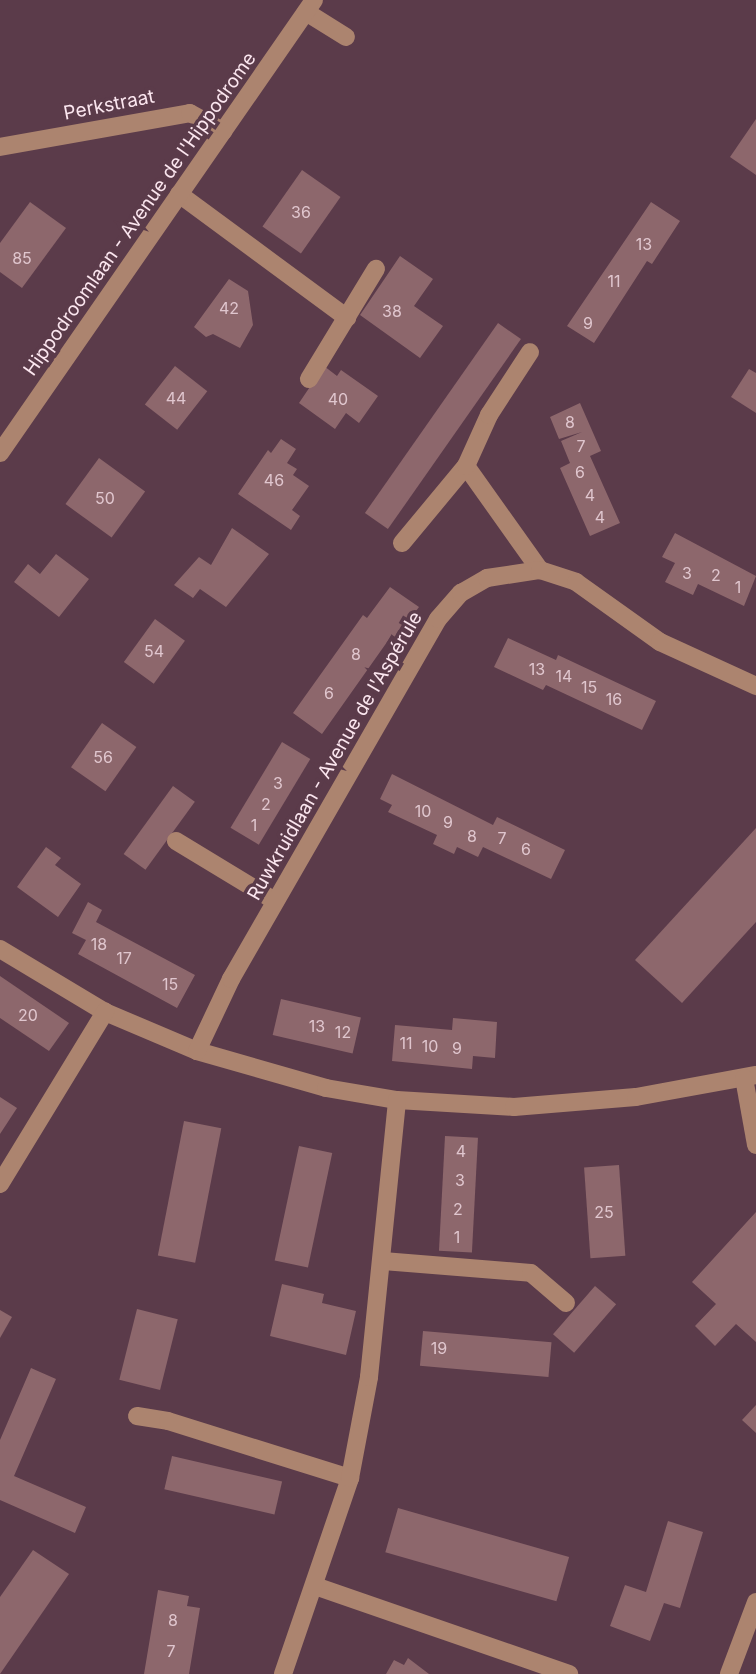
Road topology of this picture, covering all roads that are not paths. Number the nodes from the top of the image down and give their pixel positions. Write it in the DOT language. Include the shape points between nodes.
graph roads {
  1 [pos="310,6"];
  2 [pos="346,37"];
  3 [pos="0,129"];
  4 [pos="223,131"];
  5 [pos="5,146"];
  6 [pos="179,194"];
  7 [pos="376,269"];
  8 [pos="346,318"];
  9 [pos="530,352"];
  10 [pos="309,379"];
  11 [pos="0,453"];
  12 [pos="466,466"];
  13 [pos="402,543"];
  14 [pos="540,570"];
  15 [pos="756,686"];
  16 [pos="176,841"];
  17 [pos="275,901"];
  18 [pos="0,949"];
  19 [pos="105,1012"];
  20 [pos="197,1051"];
  21 [pos="750,1076"];
  22 [pos="397,1100"];
  23 [pos="756,1145"];
  24 [pos="0,1184"];
  25 [pos="383,1261"];
  26 [pos="566,1303"];
  27 [pos="137,1416"];
  28 [pos="350,1478"];
  29 [pos="315,1586"];
  30 [pos="756,1602"];
  31 [pos="283,1674"];
  32 [pos="569,1674"];
  33 [pos="729,1674"];
  1 -- 2 [label="street"];
  1 -- 4 [label="street, Hippodroomlaan - Avenue de l'Hippodrome"];
  3 -- 5 [label="street"];
  4 -- 5 [label="street, Perkstraat" via="190,113"];
  4 -- 6 [label="street, Hippodroomlaan - Avenue de l'Hippodrome"];
  6 -- 8 [label="street"];
  6 -- 11 [label="street, Hippodroomlaan - Avenue de l'Hippodrome"];
  7 -- 8 [label="street"];
  8 -- 10 [label="street"];
  9 -- 12 [label="street" via="489,415"];
  12 -- 13 [label="street"];
  12 -- 14 [label="street"];
  14 -- 15 [label="street, Ruwkruidlaan - Avenue de l'Aspérule" via="576,582 660,642"];
  14 -- 17 [label="street, Ruwkruidlaan - Avenue de l'Aspérule" via="487,578 461,593 438,619"];
  16 -- 17 [label="street"];
  17 -- 20 [label="street, Ruwkruidlaan - Avenue de l'Aspérule"];
  18 -- 19 [label="street"];
  19 -- 20 [label="street"];
  19 -- 24 [label="street"];
  20 -- 22 [label="street" via="326,1087"];
  21 -- 22 [label="street" via="636,1097 514,1107"];
  21 -- 23 [label="street"];
  22 -- 25 [label="street"];
  25 -- 26 [label="street" via="531,1273"];
  25 -- 28 [label="street" via="369,1377"];
  27 -- 28 [label="street"];
  28 -- 29 [label="street"];
  29 -- 31 [label="street"];
  29 -- 32 [label="street"];
  30 -- 33 [label="street"];
}
